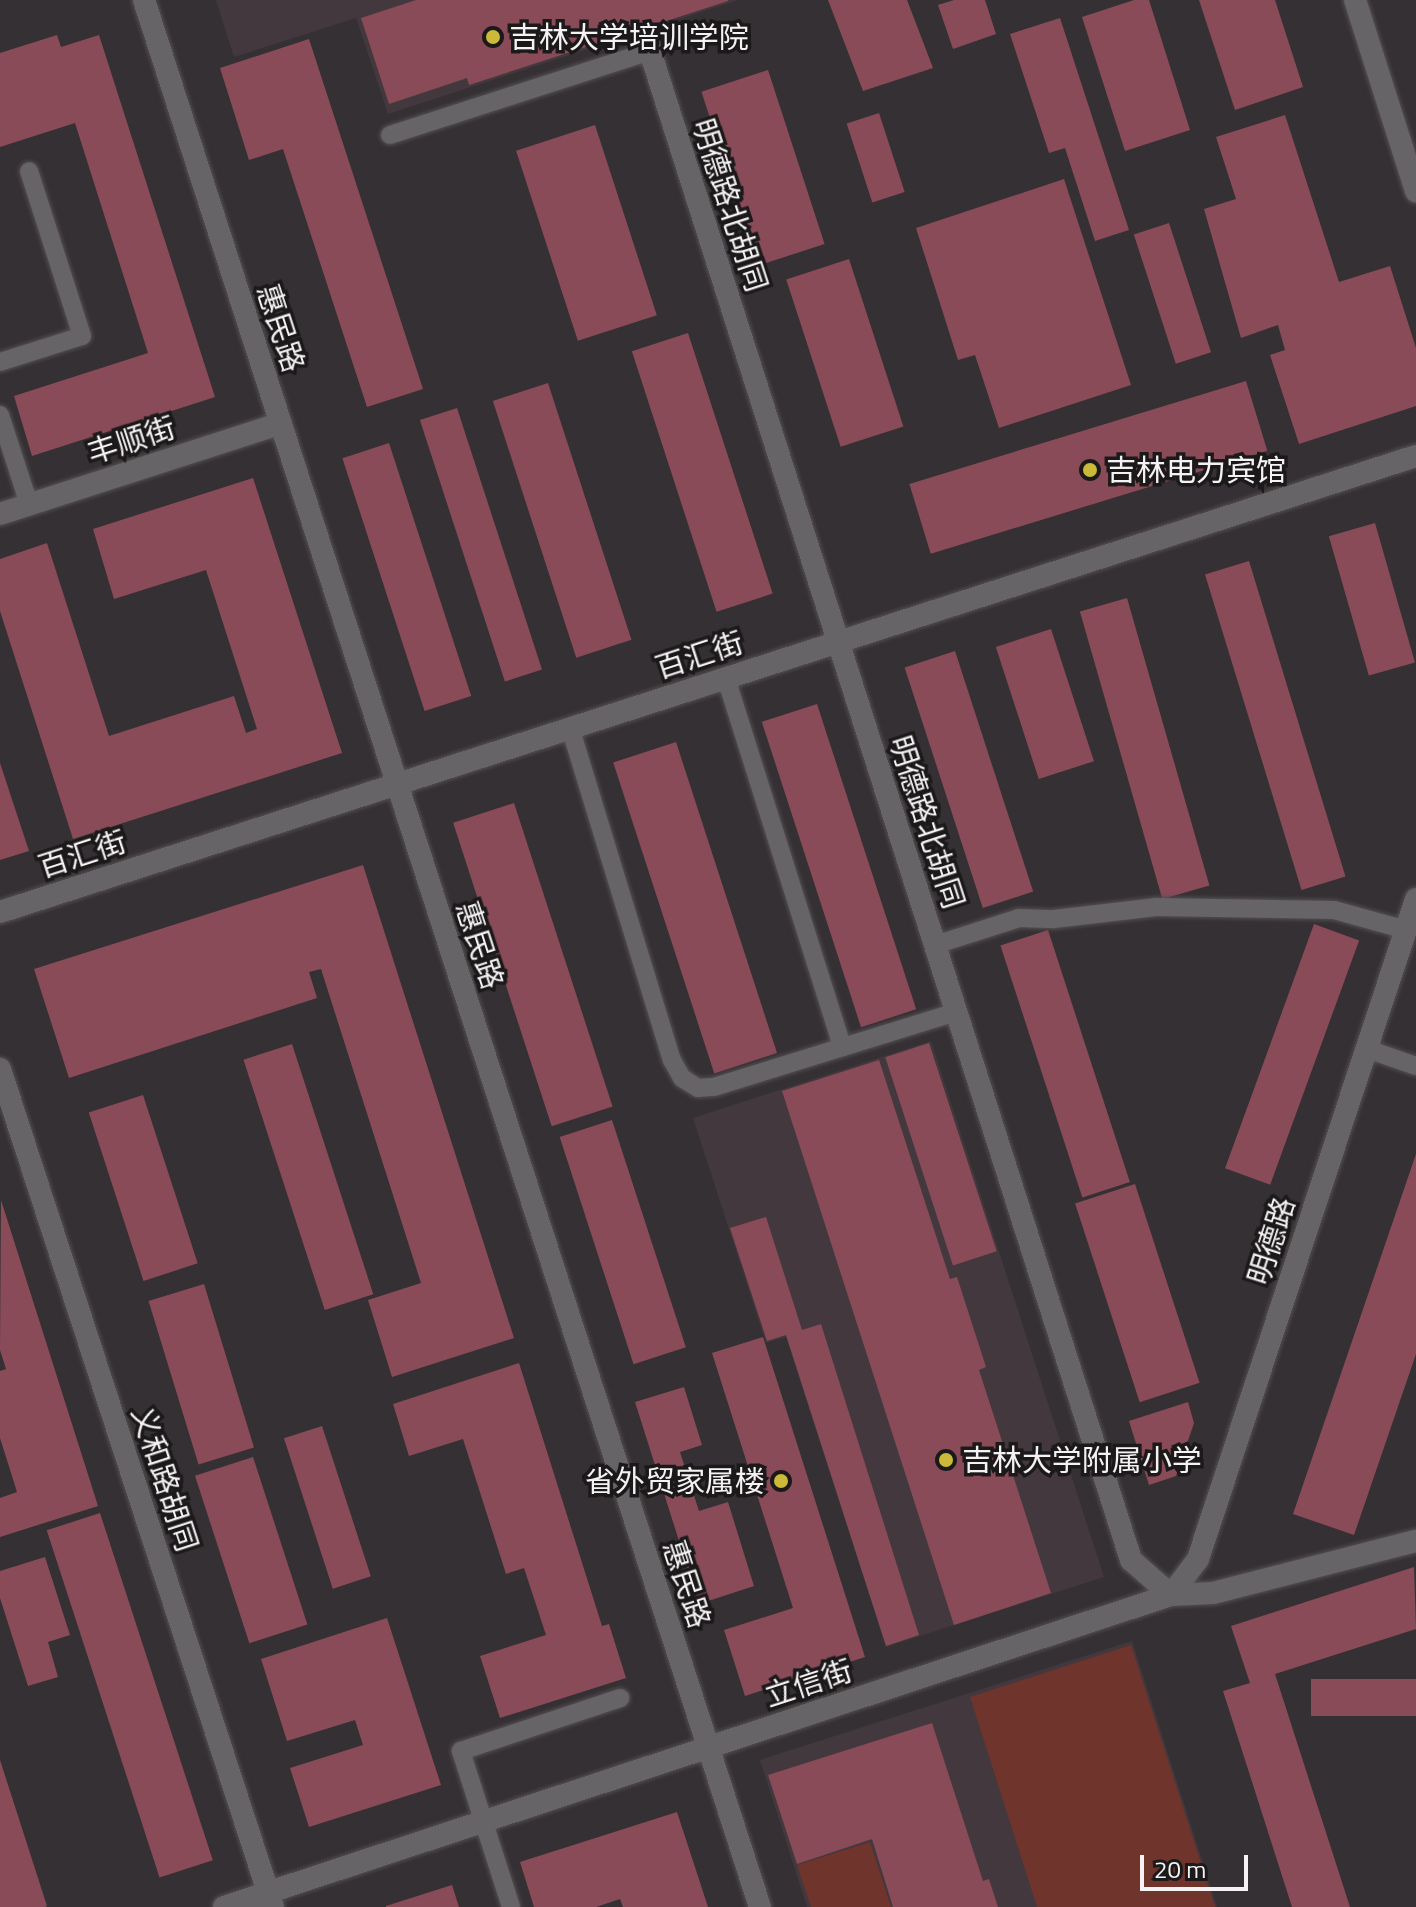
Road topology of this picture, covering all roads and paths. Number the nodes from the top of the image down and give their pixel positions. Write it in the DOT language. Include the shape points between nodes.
graph roads {
  1 [pos="144,0"];
  2 [pos="1355,0"];
  3 [pos="650,51"];
  4 [pos="390,135"];
  5 [pos="29,171"];
  6 [pos="1416,191"];
  7 [pos="0,362"];
  8 [pos="0,415"];
  9 [pos="281,423"];
  10 [pos="1416,456"];
  11 [pos="29,504"];
  12 [pos="0,514"];
  13 [pos="838,642"];
  14 [pos="726,678"];
  15 [pos="570,727"];
  16 [pos="396,783"];
  17 [pos="1416,899"];
  18 [pos="0,912"];
  19 [pos="1406,930"];
  20 [pos="935,945"];
  21 [pos="956,1012"];
  22 [pos="842,1047"];
  23 [pos="1367,1049"];
  24 [pos="1416,1066"];
  25 [pos="0,1069"];
  26 [pos="8,1120"];
  27 [pos="1416,1541"];
  28 [pos="1171,1595"];
  29 [pos="620,1698"];
  30 [pos="708,1748"];
  31 [pos="484,1822"];
  32 [pos="270,1900"];
  33 [pos="224,1907"];
  34 [pos="511,1907"];
  35 [pos="760,1907"];
  1 -- 9 [label="street, 惠民路"];
  2 -- 6 [label="street"];
  3 -- 4 [label="lane"];
  3 -- 13 [label="street, 明德路北胡同"];
  5 -- 7 [label="lane" via="82,336"];
  8 -- 11 [label="lane"];
  9 -- 11 [label="street, 丰顺街"];
  9 -- 16 [label="street, 惠民路"];
  10 -- 13 [label="street, 百汇街"];
  11 -- 12 [label="street, 丰顺街"];
  13 -- 14 [label="street, 百汇街"];
  13 -- 20 [label="street, 明德路北胡同"];
  14 -- 15 [label="street, 百汇街"];
  14 -- 22 [label="lane"];
  15 -- 16 [label="street, 百汇街"];
  15 -- 22 [label="lane" via="672,1060 682,1078 698,1088 714,1087"];
  16 -- 18 [label="street, 百汇街"];
  16 -- 30 [label="street, 惠民路"];
  17 -- 19 [label="street, 明德路"];
  19 -- 20 [label="lane" via="1334,910 1156,907 1019,918"];
  19 -- 23 [label="street, 明德路"];
  20 -- 21 [label="street, 明德路北胡同"];
  21 -- 22 [label="lane"];
  21 -- 28 [label="street, 明德路北胡同" via="1131,1560"];
  23 -- 24 [label="lane"];
  23 -- 28 [label="street, 明德路" via="1198,1559"];
  25 -- 26 [label="street, 义和路胡同"];
  26 -- 32 [label="street, 义和路胡同"];
  27 -- 28 [label="street, 立信街" via="1213,1593"];
  28 -- 30 [label="street, 立信街"];
  29 -- 31 [label="lane" via="461,1751"];
  30 -- 31 [label="street, 立信街"];
  30 -- 35 [label="street, 惠民路"];
  31 -- 32 [label="street, 立信街"];
  31 -- 34 [label="lane"];
  32 -- 33 [label="street, 立信街"];
}
